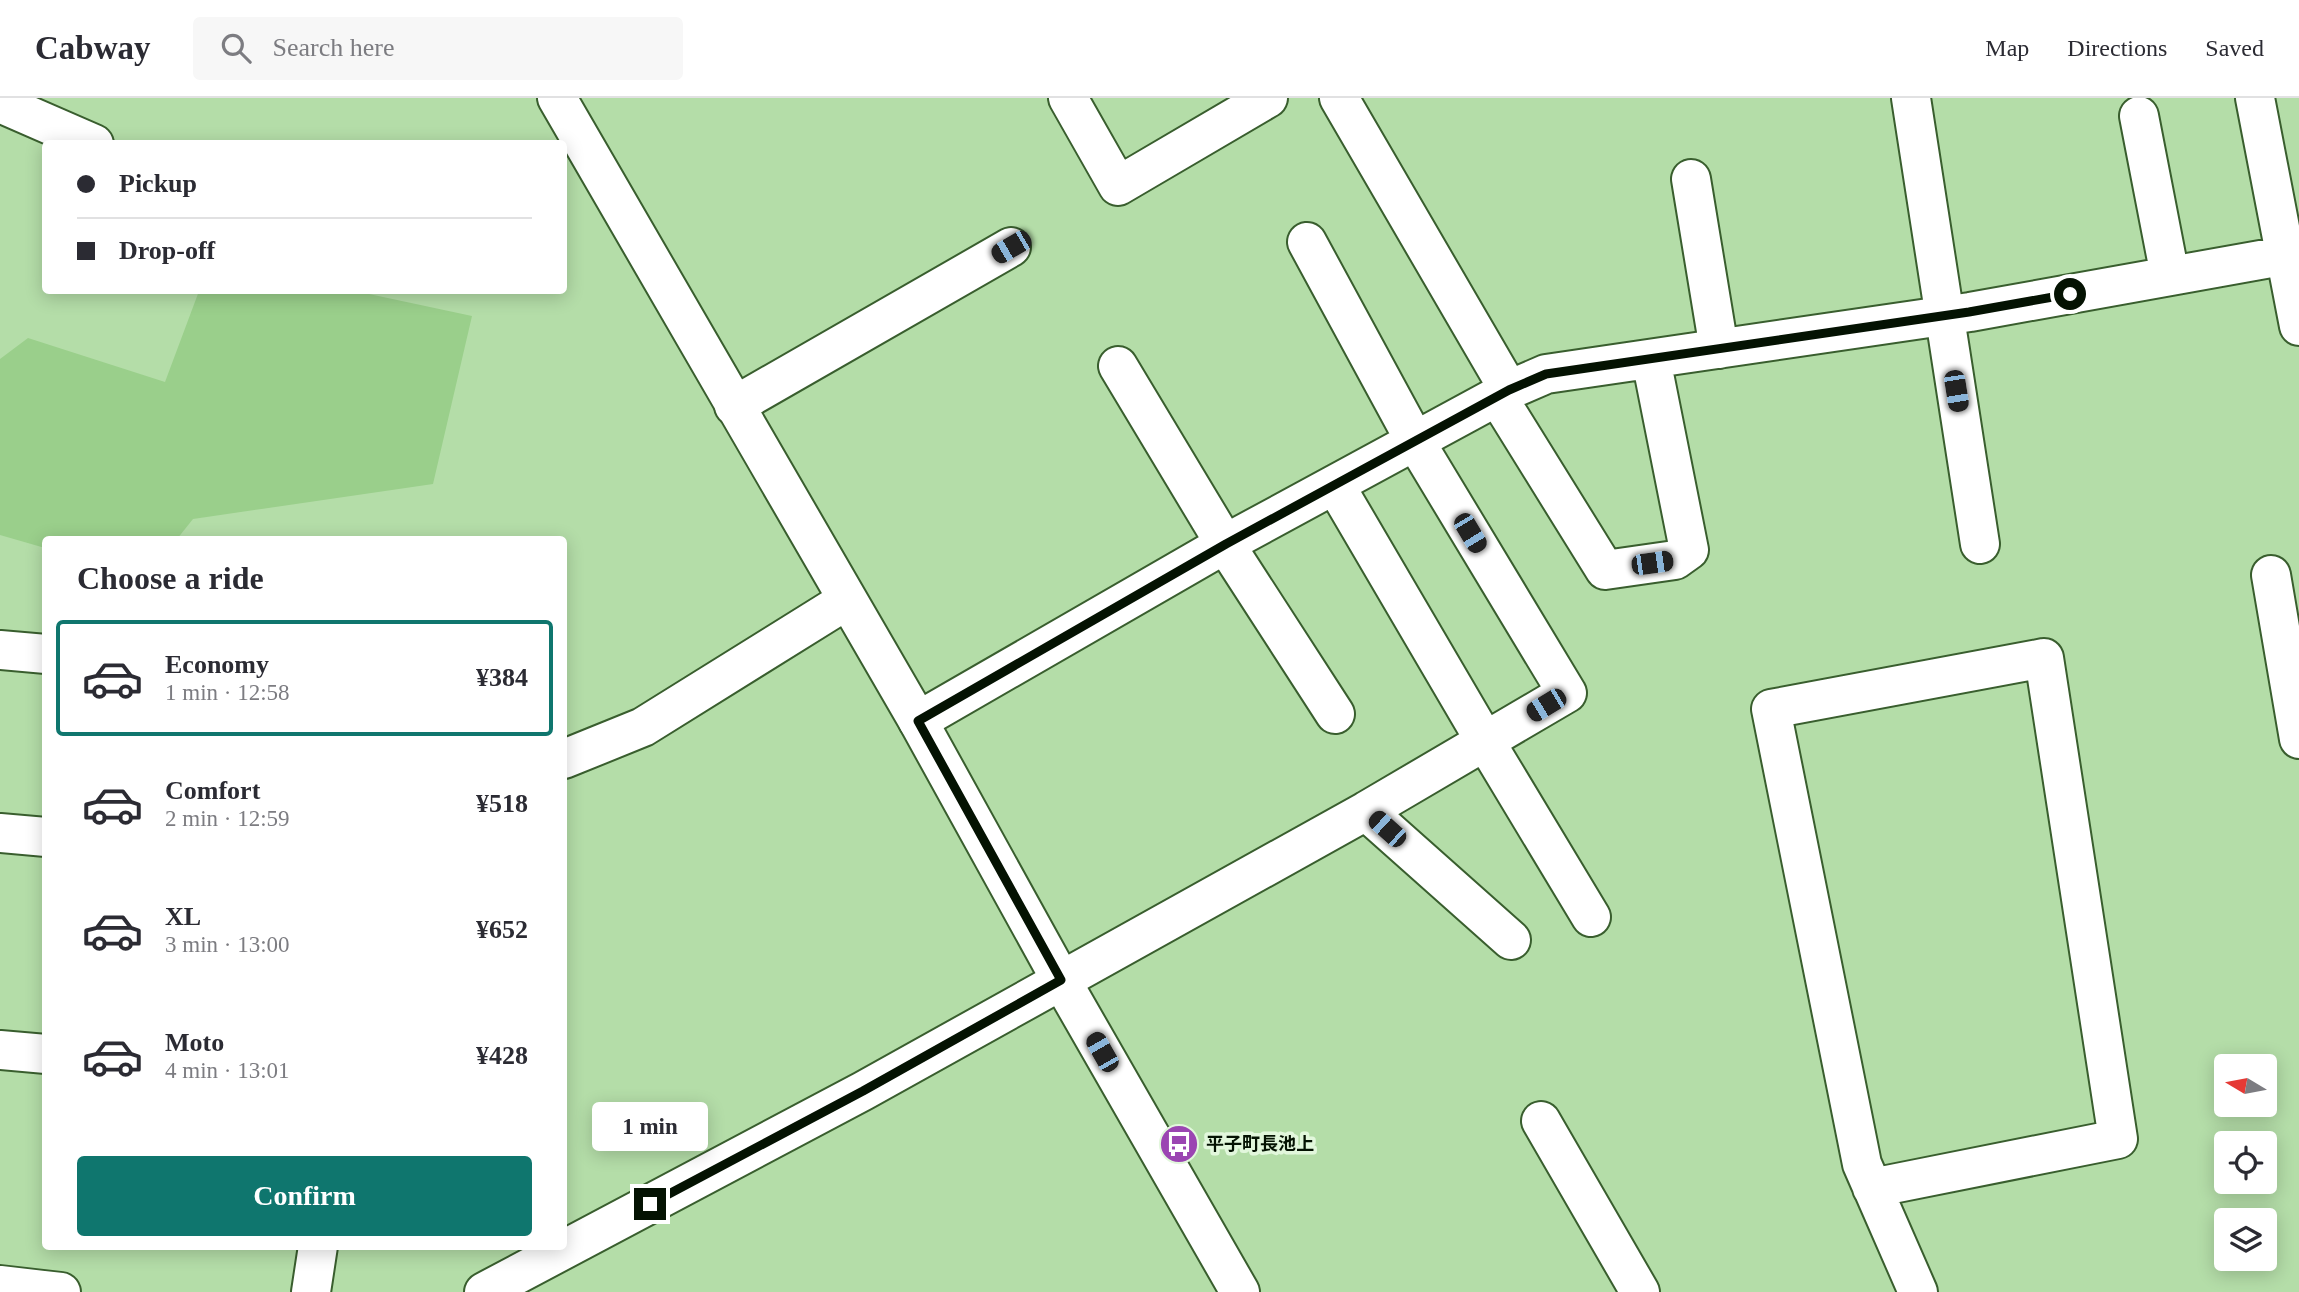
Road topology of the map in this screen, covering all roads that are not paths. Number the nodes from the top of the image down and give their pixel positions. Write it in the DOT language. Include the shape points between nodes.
graph roads {
  1 [pos="557,98"];
  2 [pos="1068,98"];
  3 [pos="1268,98"];
  4 [pos="1339,98"];
  5 [pos="1911,98"];
  6 [pos="2255,98"];
  7 [pos="0,103"];
  8 [pos="2139,116"];
  9 [pos="85,140"];
  10 [pos="572,144"];
  11 [pos="1691,179"];
  12 [pos="1307,242"];
  13 [pos="1011,247"];
  14 [pos="2292,255"];
  15 [pos="2171,276"];
  16 [pos="1945,315"];
  17 [pos="2299,326"];
  18 [pos="1719,349"];
  19 [pos="1651,359"];
  20 [pos="1118,366"];
  21 [pos="1503,393"];
  22 [pos="734,406"];
  23 [pos="1415,441"];
  24 [pos="1335,485"];
  25 [pos="1226,544"];
  26 [pos="1980,544"];
  27 [pos="2272,575"];
  28 [pos="847,600"];
  29 [pos="0,650"];
  30 [pos="42,654"];
  31 [pos="1335,714"];
  32 [pos="918,721"];
  33 [pos="2299,739"];
  34 [pos="1485,741"];
  35 [pos="567,758"];
  36 [pos="1366,811"];
  37 [pos="0,833"];
  38 [pos="42,837"];
  39 [pos="1591,917"];
  40 [pos="1511,940"];
  41 [pos="1061,980"];
  42 [pos="0,1050"];
  43 [pos="42,1054"];
  44 [pos="1541,1121"];
  45 [pos="1872,1188"];
  46 [pos="567,1248"];
  47 [pos="317,1250"];
  48 [pos="563,1250"];
  49 [pos="0,1285"];
  50 [pos="61,1292"];
  51 [pos="311,1292"];
  52 [pos="484,1292"];
  53 [pos="1240,1292"];
  54 [pos="1640,1292"];
  55 [pos="1918,1292"];
  1 -- 10 [label="street"];
  2 -- 3 [label="street" via="1118,186"];
  4 -- 21 [label="street"];
  5 -- 16 [label="street"];
  6 -- 14 [label="street"];
  7 -- 9 [label="street"];
  8 -- 15 [label="street"];
  10 -- 22 [label="street"];
  11 -- 18 [label="street"];
  12 -- 23 [label="street"];
  13 -- 22 [label="street"];
  14 -- 15 [label="street"];
  14 -- 17 [label="street"];
  15 -- 16 [label="street"];
  16 -- 18 [label="street"];
  16 -- 26 [label="street"];
  18 -- 19 [label="street"];
  19 -- 21 [label="street" via="1546,374"];
  19 -- 21 [label="street" via="1689,550 1675,560 1605,570"];
  20 -- 25 [label="street"];
  21 -- 23 [label="street"];
  22 -- 28 [label="street"];
  23 -- 24 [label="street"];
  23 -- 34 [label="street" via="1567,693"];
  24 -- 25 [label="street"];
  24 -- 34 [label="street"];
  25 -- 31 [label="street"];
  25 -- 32 [label="street"];
  27 -- 33 [label="street"];
  28 -- 32 [label="street"];
  28 -- 35 [label="street" via="643,727"];
  29 -- 30 [label="street"];
  32 -- 41 [label="street"];
  34 -- 36 [label="street"];
  34 -- 39 [label="street"];
  36 -- 40 [label="street"];
  36 -- 41 [label="street"];
  37 -- 38 [label="street"];
  41 -- 46 [label="street"];
  41 -- 53 [label="street"];
  42 -- 43 [label="street"];
  44 -- 54 [label="street"];
  45 -- 45 [label="street" via="1862,1164 1771,709 2044,658 2118,1139"];
  45 -- 55 [label="street"];
  47 -- 51 [label="street"];
  48 -- 52 [label="street"];
  49 -- 50 [label="street"];
}
